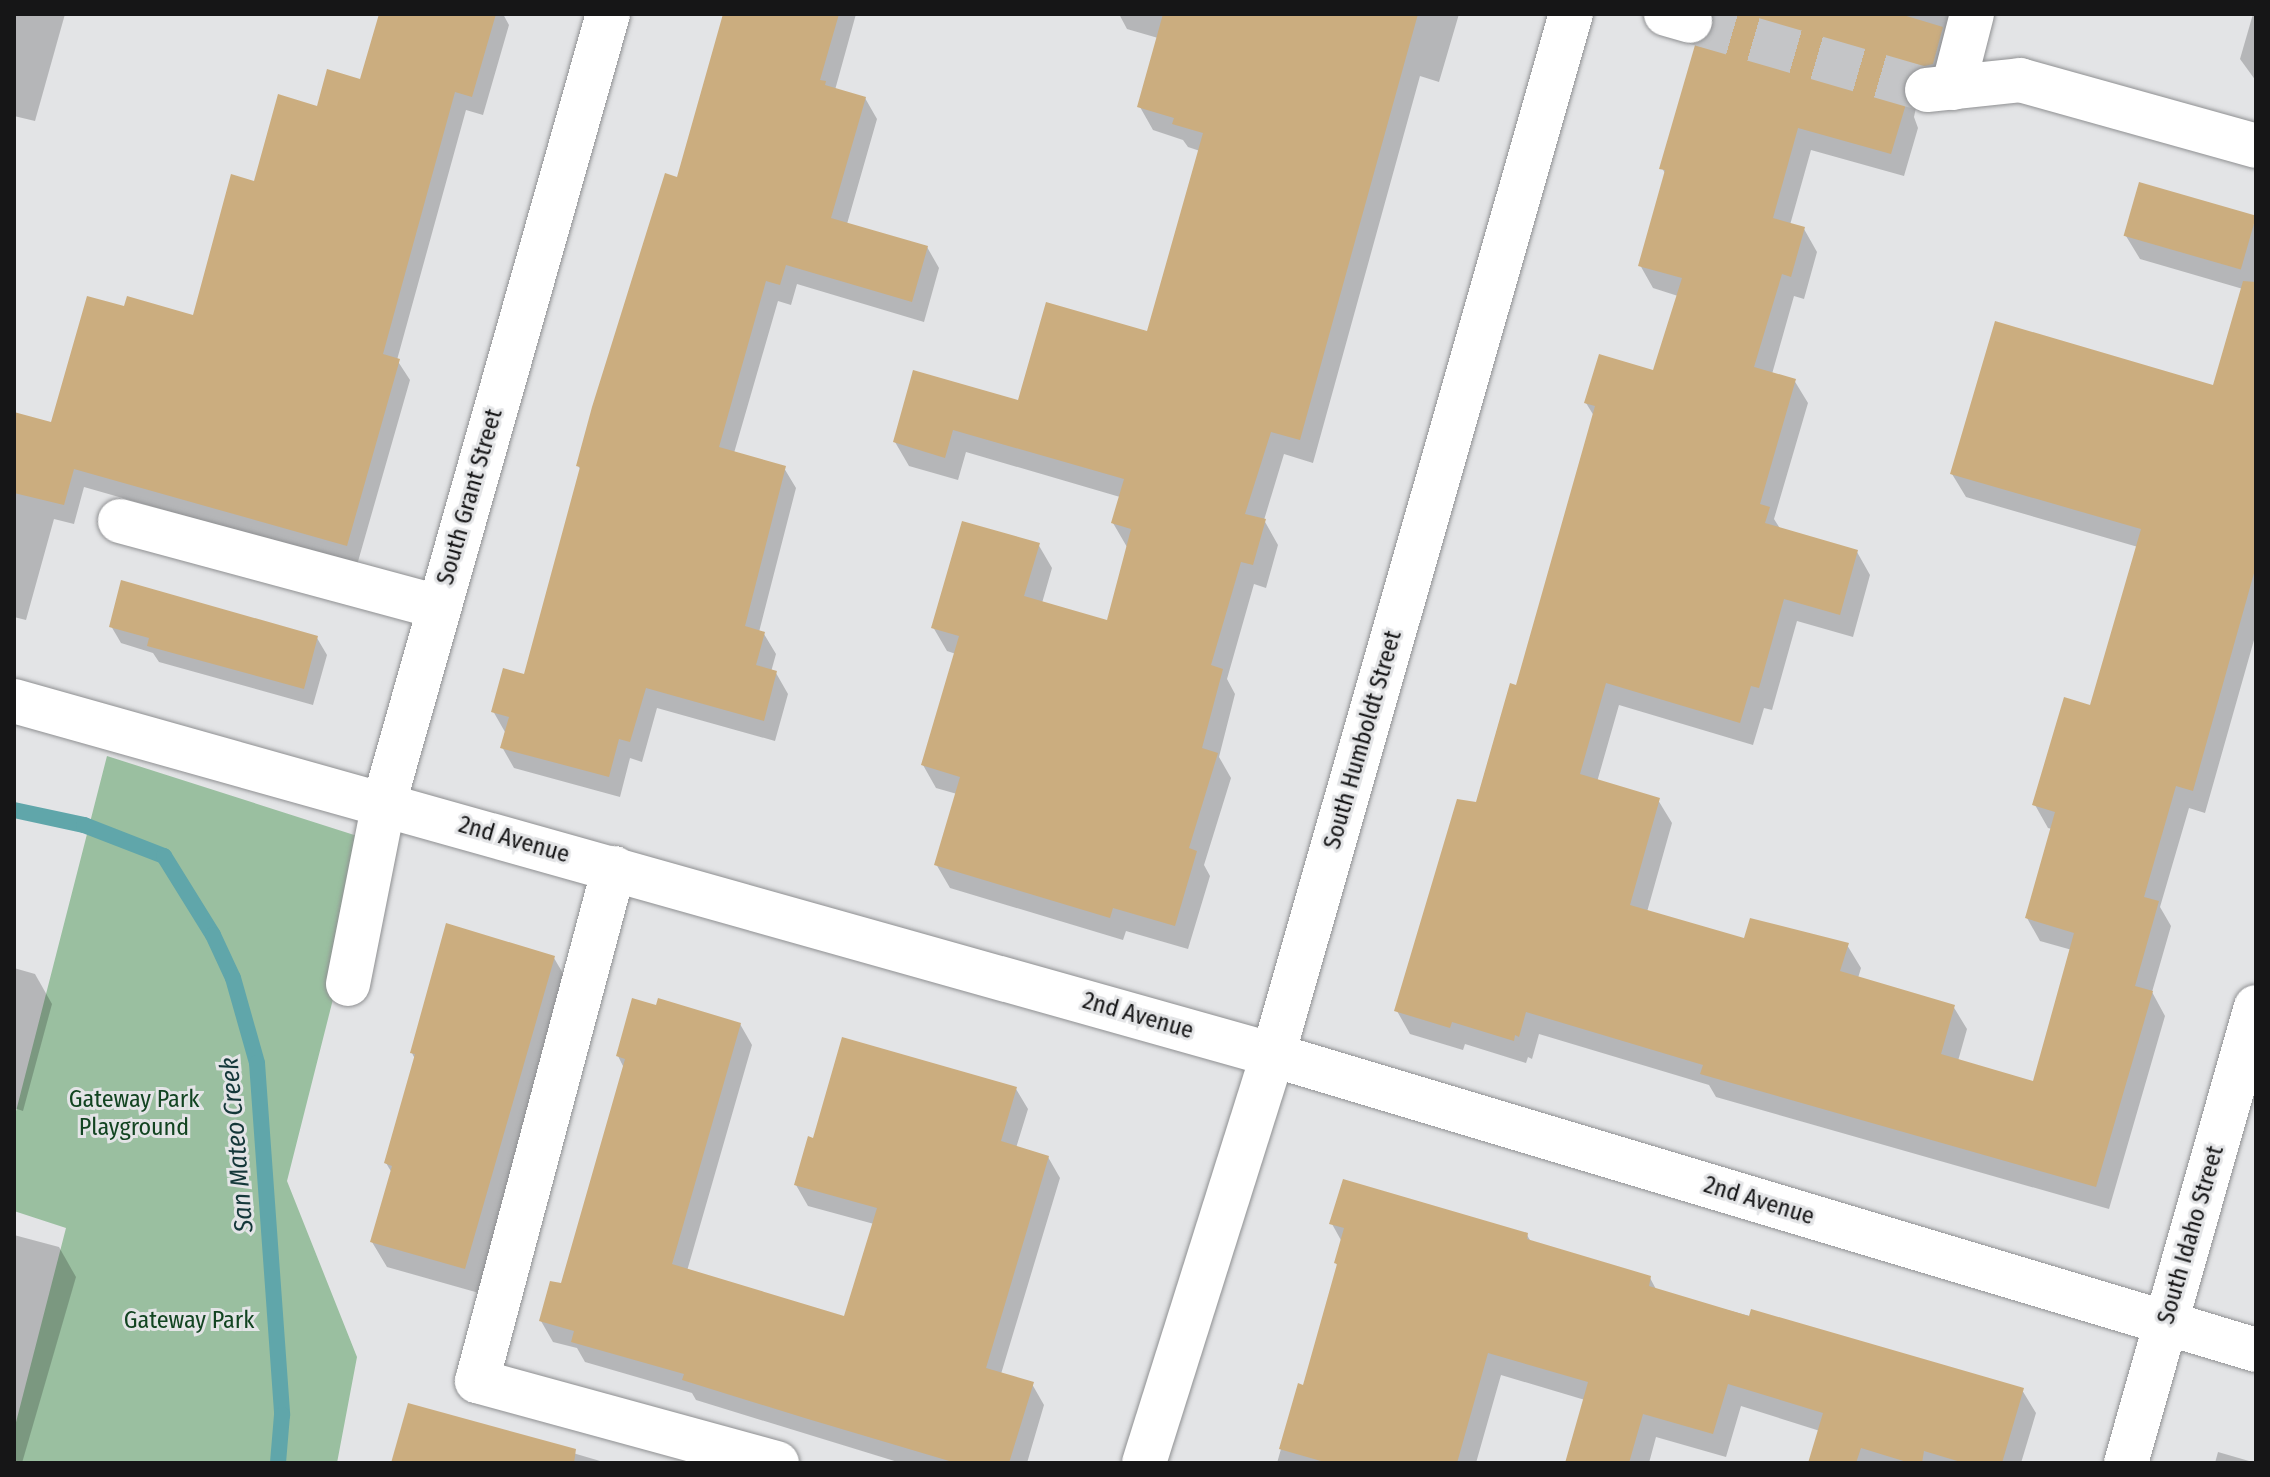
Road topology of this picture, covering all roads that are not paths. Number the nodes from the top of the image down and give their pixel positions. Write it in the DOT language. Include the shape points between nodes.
graph roads {
  1 [pos="608,14"];
  2 [pos="1571,14"];
  3 [pos="1972,14"];
  4 [pos="2256,146"];
  5 [pos="120,521"];
  6 [pos="439,607"];
  7 [pos="14,701"];
  8 [pos="384,803"];
  9 [pos="614,868"];
  10 [pos="348,984"];
  11 [pos="2256,1007"];
  12 [pos="1273,1055"];
  13 [pos="2166,1323"];
  14 [pos="2256,1350"];
  15 [pos="777,1463"];
  16 [pos="1144,1463"];
  17 [pos="2126,1463"];
  1 -- 6 [label="street, South Grant Street"];
  2 -- 12 [label="street, South Humboldt Street"];
  3 -- 4 [label="street" via="1940,89 2020,80"];
  5 -- 6 [label="street"];
  6 -- 8 [label="street, South Grant Street"];
  7 -- 8 [label="street, 2nd Avenue"];
  8 -- 9 [label="street, 2nd Avenue"];
  8 -- 10 [label="street, South Grant Street"];
  9 -- 12 [label="street, 2nd Avenue"];
  9 -- 15 [label="street" via="477,1381"];
  11 -- 13 [label="street, South Idaho Street"];
  12 -- 13 [label="street, 2nd Avenue"];
  12 -- 16 [label="street, South Humboldt Street"];
  13 -- 14 [label="street, 2nd Avenue"];
  13 -- 17 [label="street, South Idaho Street"];
}
